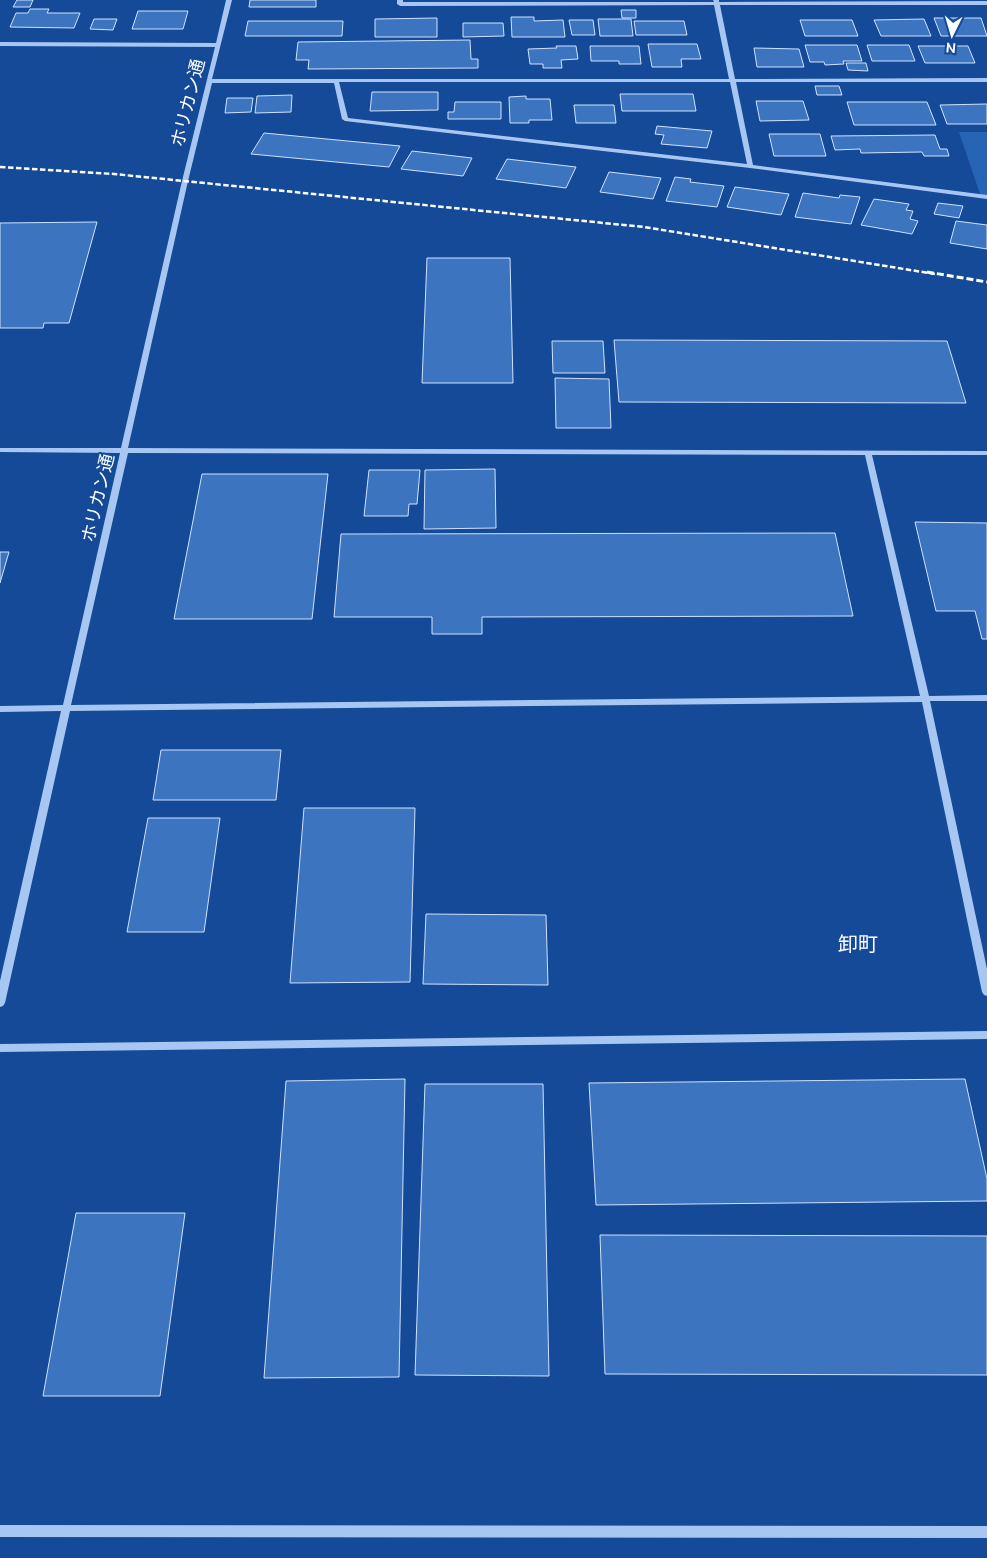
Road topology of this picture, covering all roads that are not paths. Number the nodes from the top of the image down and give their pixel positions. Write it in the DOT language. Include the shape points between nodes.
graph roads {
  1 [pos="229,0"];
  2 [pos="400,0"];
  3 [pos="716,2"];
  4 [pos="865,2"];
  5 [pos="987,3"];
  6 [pos="0,44"];
  7 [pos="218,46"];
  8 [pos="733,79"];
  9 [pos="336,80"];
  10 [pos="987,80"];
  11 [pos="209,81"];
  12 [pos="750,166"];
  13 [pos="987,197"];
  14 [pos="0,450"];
  15 [pos="124,450"];
  16 [pos="987,452"];
  17 [pos="868,453"];
  18 [pos="925,698"];
  19 [pos="987,698"];
  20 [pos="0,709"];
  21 [pos="66,710"];
  22 [pos="987,992"];
  23 [pos="0,1003"];
  24 [pos="987,1035"];
  25 [pos="0,1048"];
  26 [pos="0,1531"];
  27 [pos="987,1532"];
  1 -- 7 [label="street, ホリカン通"];
  2 -- 3 [label="street" via="400,4"];
  3 -- 4 [label="street"];
  3 -- 8 [label="street"];
  4 -- 5 [label="street"];
  6 -- 7 [label="street"];
  7 -- 11 [label="street, ホリカン通"];
  8 -- 9 [label="street"];
  8 -- 10 [label="street"];
  8 -- 12 [label="street"];
  9 -- 11 [label="street"];
  9 -- 12 [label="street" via="345,119"];
  11 -- 15 [label="street, ホリカン通"];
  12 -- 13 [label="street"];
  14 -- 15 [label="street"];
  15 -- 17 [label="street"];
  15 -- 21 [label="street, ホリカン通"];
  16 -- 17 [label="street"];
  17 -- 18 [label="street"];
  18 -- 19 [label="street"];
  18 -- 21 [label="street"];
  18 -- 22 [label="street"];
  20 -- 21 [label="street"];
  21 -- 23 [label="street, ホリカン通"];
  24 -- 25 [label="street"];
  26 -- 27 [label="street"];
}
